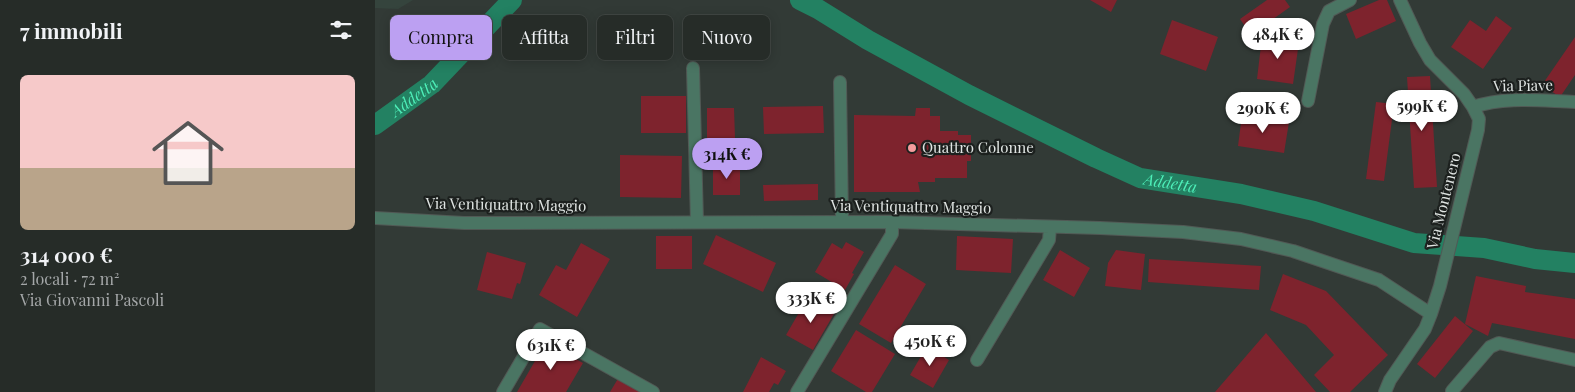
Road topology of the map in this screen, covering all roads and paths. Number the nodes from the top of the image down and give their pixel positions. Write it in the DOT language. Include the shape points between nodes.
graph roads {
  1 [pos="1350,0"];
  2 [pos="1400,0"];
  3 [pos="693,68"];
  4 [pos="840,82"];
  5 [pos="1308,101"];
  6 [pos="1575,102"];
  7 [pos="1473,107"];
  8 [pos="375,218"];
  9 [pos="697,222"];
  10 [pos="842,222"];
  11 [pos="892,222"];
  12 [pos="1050,227"];
  13 [pos="1431,314"];
  14 [pos="977,360"];
  15 [pos="1575,360"];
  16 [pos="1452,391"];
  17 [pos="503,392"];
  18 [pos="653,392"];
  19 [pos="797,392"];
  20 [pos="1385,392"];
  1 -- 5 [label="street" via="1329,12 1323,24"];
  2 -- 7 [label="street, Via Montenero" via="1430,60"];
  3 -- 9 [label="street"];
  4 -- 10 [label="street"];
  6 -- 7 [label="street, Via Piave" via="1508,100"];
  7 -- 13 [label="street, Via Montenero" via="1479,120 1478,130"];
  8 -- 9 [label="street, Via Ventiquattro Maggio" via="464,223"];
  9 -- 10 [label="street, Via Ventiquattro Maggio"];
  10 -- 11 [label="street, Via Ventiquattro Maggio"];
  11 -- 12 [label="street, Via Ventiquattro Maggio"];
  11 -- 19 [label="street" via="891,234"];
  12 -- 13 [label="street, Via Ventiquattro Maggio" via="1183,232 1241,239 1379,280"];
  12 -- 14 [label="street" via="1049,240"];
  13 -- 20 [label="street, Via Montenero"];
  15 -- 16 [label="street" via="1499,343 1490,347"];
  17 -- 18 [label="street" via="540,329"];
}
